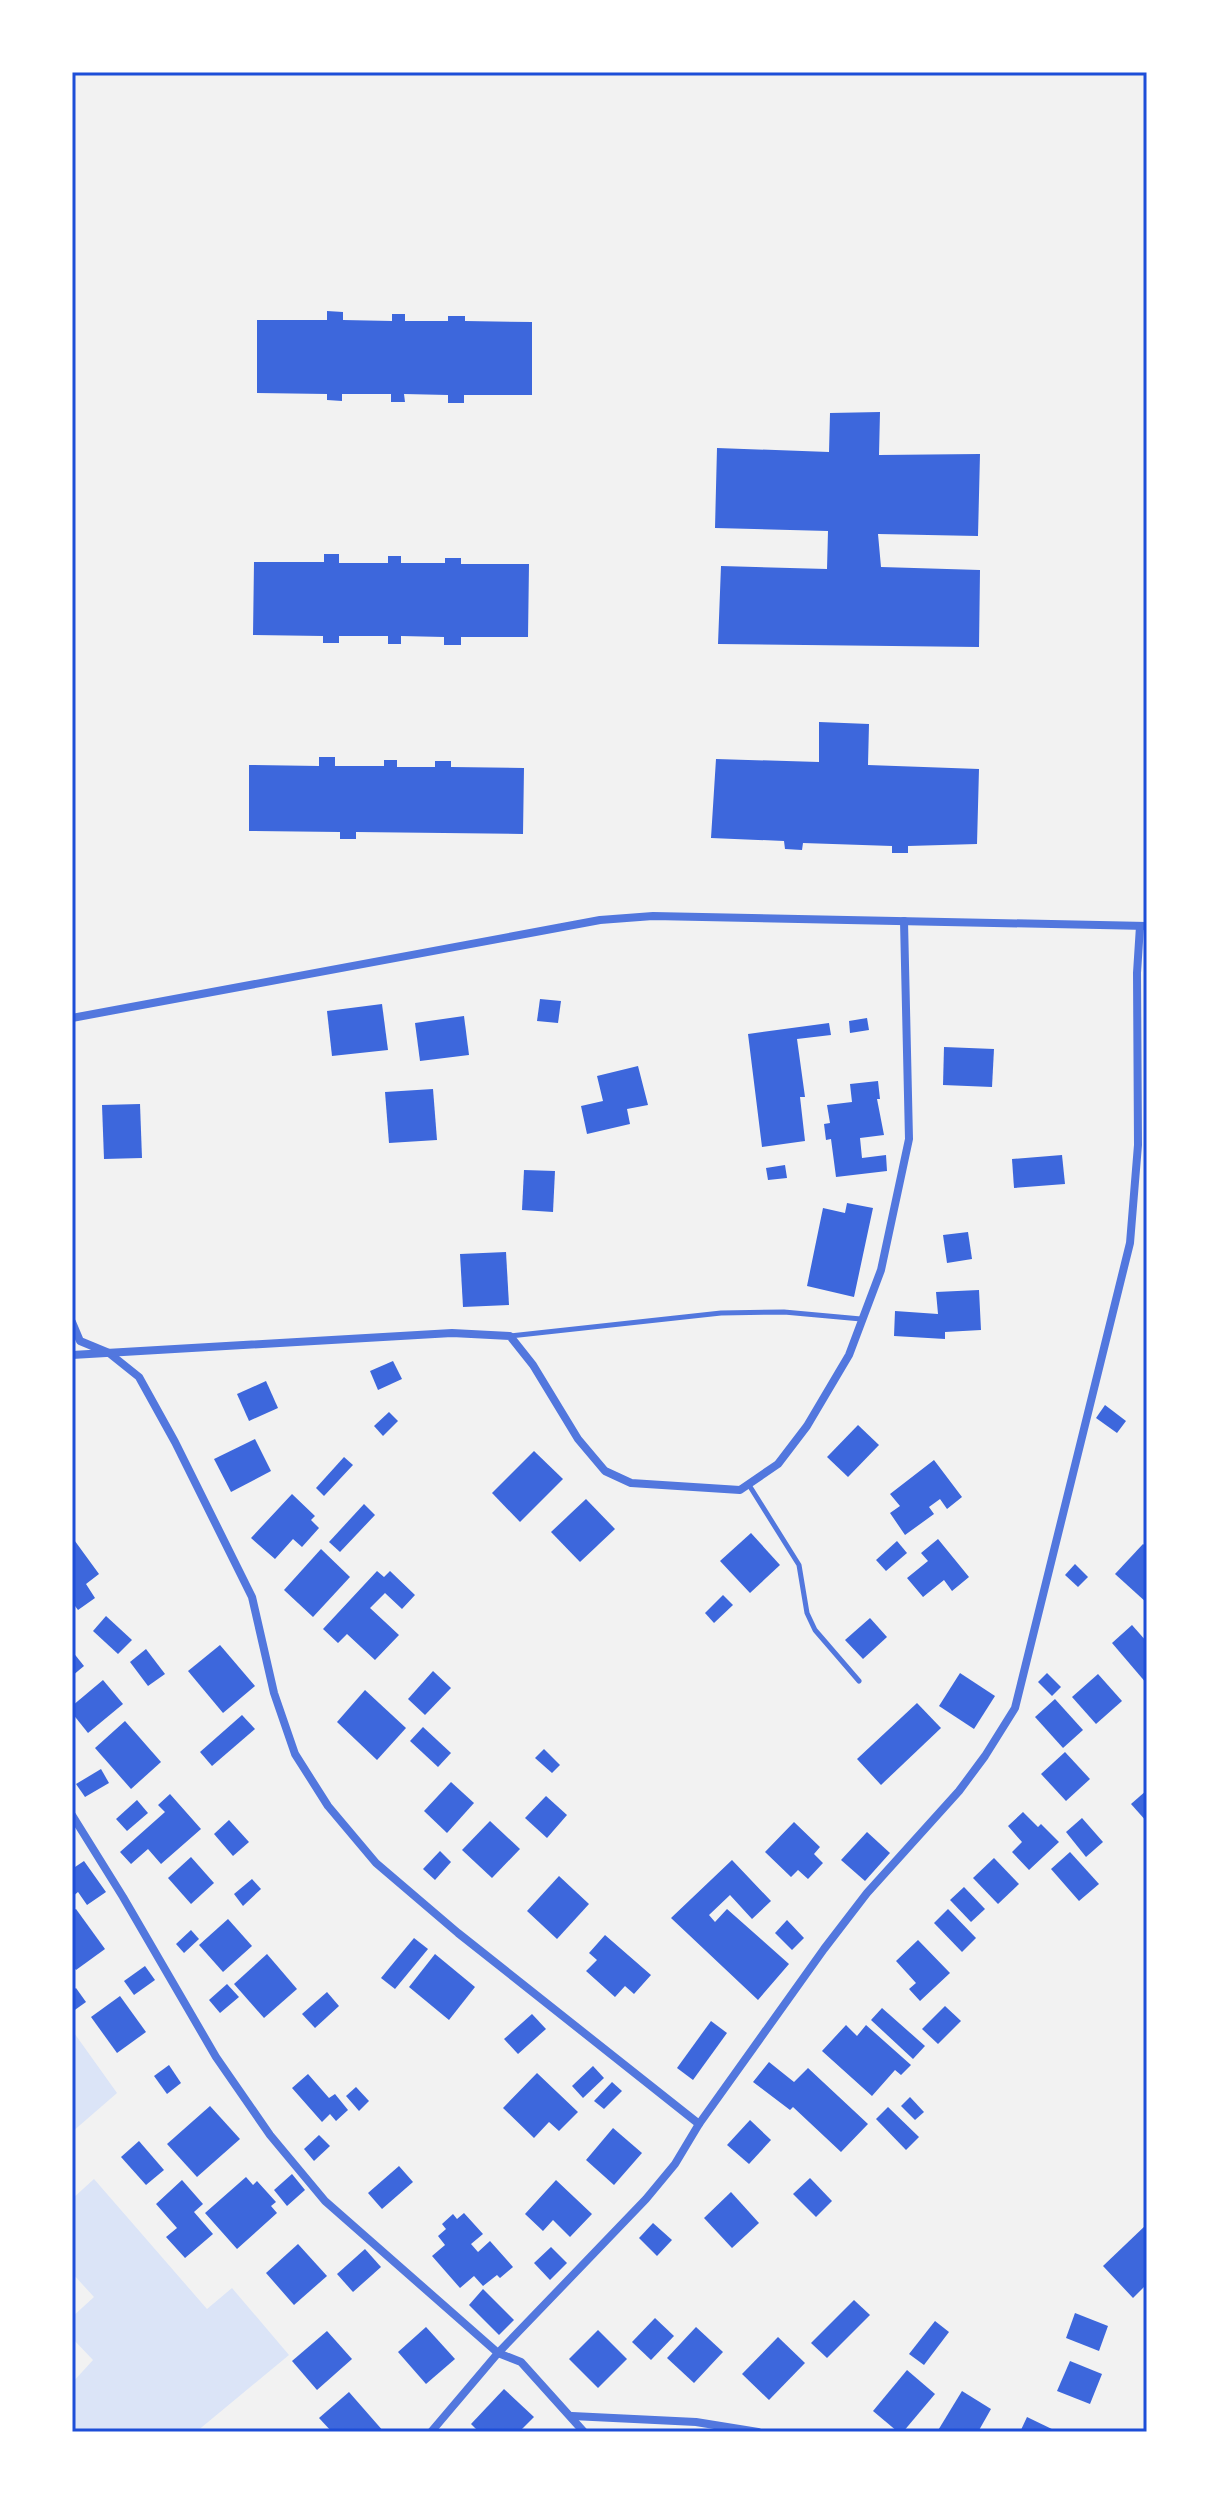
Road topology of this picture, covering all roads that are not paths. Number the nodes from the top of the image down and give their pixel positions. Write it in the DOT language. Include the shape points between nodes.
graph roads {
  1 [pos="904,921"];
  2 [pos="1144,926"];
  3 [pos="72,1018"];
  4 [pos="862,1320"];
  5 [pos="72,1322"];
  6 [pos="510,1336"];
  7 [pos="109,1353"];
  8 [pos="72,1355"];
  9 [pos="749,1485"];
  10 [pos="859,1681"];
  11 [pos="72,1815"];
  12 [pos="699,2124"];
  13 [pos="498,2353"];
  14 [pos="572,2416"];
  15 [pos="431,2432"];
  16 [pos="584,2432"];
  17 [pos="758,2432"];
  1 -- 2 [label="street"];
  1 -- 3 [label="street" via="653,916 600,920"];
  1 -- 4 [label="street" via="909,1139 881,1270"];
  2 -- 12 [label="street" via="1137,973 1138,1145 1130,1243 1015,1708 959,1791 867,1893"];
  4 -- 6 [label="lane" via="784,1312 721,1313"];
  4 -- 9 [label="street" via="849,1355 807,1426 778,1464"];
  5 -- 7 [label="street" via="80,1341"];
  6 -- 7 [label="street" via="452,1333"];
  6 -- 9 [label="street" via="605,1471 631,1483 740,1490"];
  7 -- 8 [label="street"];
  7 -- 12 [label="street" via="139,1377 252,1597 274,1693 295,1754 328,1806 376,1863"];
  9 -- 10 [label="lane" via="799,1565 815,1630"];
  11 -- 13 [label="street" via="216,2057 270,2135 325,2201"];
  12 -- 13 [label="street" via="646,2199"];
  13 -- 14 [label="street" via="521,2362"];
  13 -- 15 [label="street"];
  14 -- 16 [label="street"];
  14 -- 17 [label="street" via="696,2422"];
}
